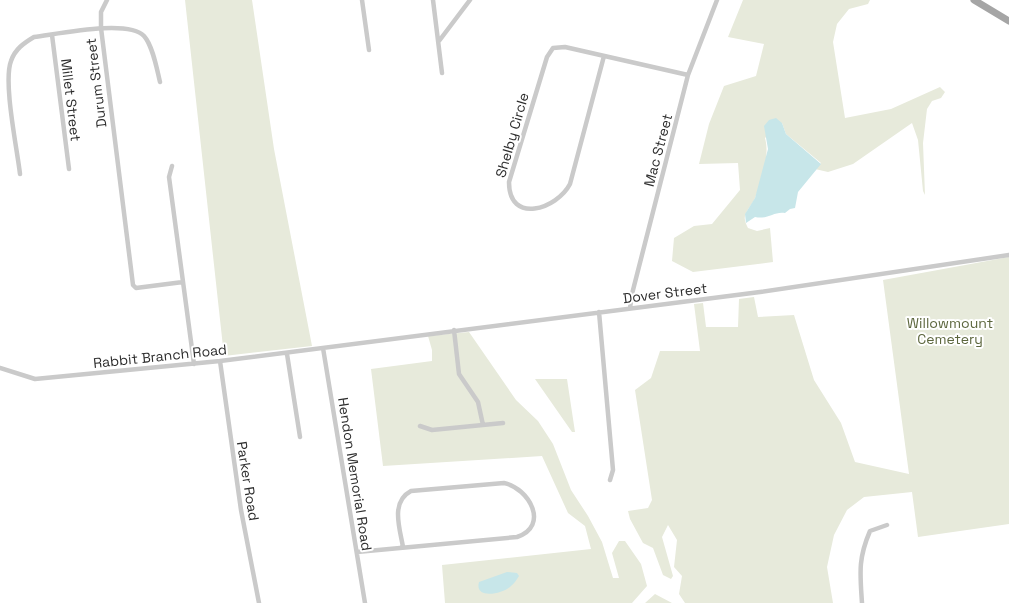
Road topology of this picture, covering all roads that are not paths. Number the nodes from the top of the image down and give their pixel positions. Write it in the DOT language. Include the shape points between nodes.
graph roads {
  1 [pos="107,0"];
  2 [pos="362,0"];
  3 [pos="434,0"];
  4 [pos="470,0"];
  5 [pos="717,0"];
  6 [pos="974,0"];
  7 [pos="1009,21"];
  8 [pos="101,28"];
  9 [pos="52,34"];
  10 [pos="439,41"];
  11 [pos="369,50"];
  12 [pos="604,56"];
  13 [pos="442,73"];
  14 [pos="688,75"];
  15 [pos="160,82"];
  16 [pos="172,166"];
  17 [pos="69,169"];
  18 [pos="20,174"];
  19 [pos="1009,255"];
  20 [pos="183,282"];
  21 [pos="630,308"];
  22 [pos="599,312"];
  23 [pos="454,330"];
  24 [pos="323,348"];
  25 [pos="287,354"];
  26 [pos="220,361"];
  27 [pos="194,364"];
  28 [pos="0,368"];
  29 [pos="504,423"];
  30 [pos="483,425"];
  31 [pos="420,426"];
  32 [pos="300,437"];
  33 [pos="610,480"];
  34 [pos="887,525"];
  35 [pos="403,548"];
  36 [pos="357,552"];
  37 [pos="259,603"];
  38 [pos="365,603"];
  39 [pos="862,603"];
  1 -- 8 [label="street, Durum Street" via="101,12"];
  2 -- 11 [label="street"];
  3 -- 10 [label="street"];
  4 -- 10 [label="street"];
  5 -- 14 [label="street, Mac Street"];
  6 -- 7 [label="main road"];
  8 -- 9 [label="street"];
  8 -- 15 [label="street" via="136,30 145,37 155,60"];
  8 -- 20 [label="street, Durum Street" via="134,287"];
  9 -- 17 [label="street, Millet Street"];
  9 -- 18 [label="street" via="34,37 16,50 11,61 8,77"];
  10 -- 13 [label="street"];
  12 -- 12 [label="street, Shelby Circle" via="567,190 556,199 533,209 517,206 512,200 509,182 550,51 565,47"];
  12 -- 14 [label="street, Shelby Circle"];
  14 -- 21 [label="street, Mac Street"];
  16 -- 20 [label="street" via="169,177"];
  19 -- 21 [label="street, Dover Street" via="760,292"];
  20 -- 27 [label="street"];
  21 -- 22 [label="street, Dover Street"];
  22 -- 23 [label="street, Dover Street"];
  22 -- 33 [label="street" via="613,470"];
  23 -- 24 [label="street, Dover Street"];
  23 -- 30 [label="street" via="459,374 478,402"];
  24 -- 25 [label="street, Rabbit Branch Road"];
  24 -- 36 [label="street, Hendon Memorial Road"];
  25 -- 26 [label="street, Rabbit Branch Road"];
  25 -- 32 [label="street"];
  26 -- 27 [label="street, Rabbit Branch Road"];
  26 -- 37 [label="street, Parker Road" via="241,510"];
  27 -- 28 [label="street, Rabbit Branch Road" via="34,380"];
  29 -- 30 [label="street"];
  30 -- 31 [label="street" via="432,430"];
  34 -- 39 [label="street" via="870,531 862,550 859,569"];
  35 -- 35 [label="street" via="517,537 529,531 533,525 533,509 518,488 504,483 411,492 401,499 397,510"];
  35 -- 36 [label="street"];
  36 -- 38 [label="street, Hendon Memorial Road"];
}
